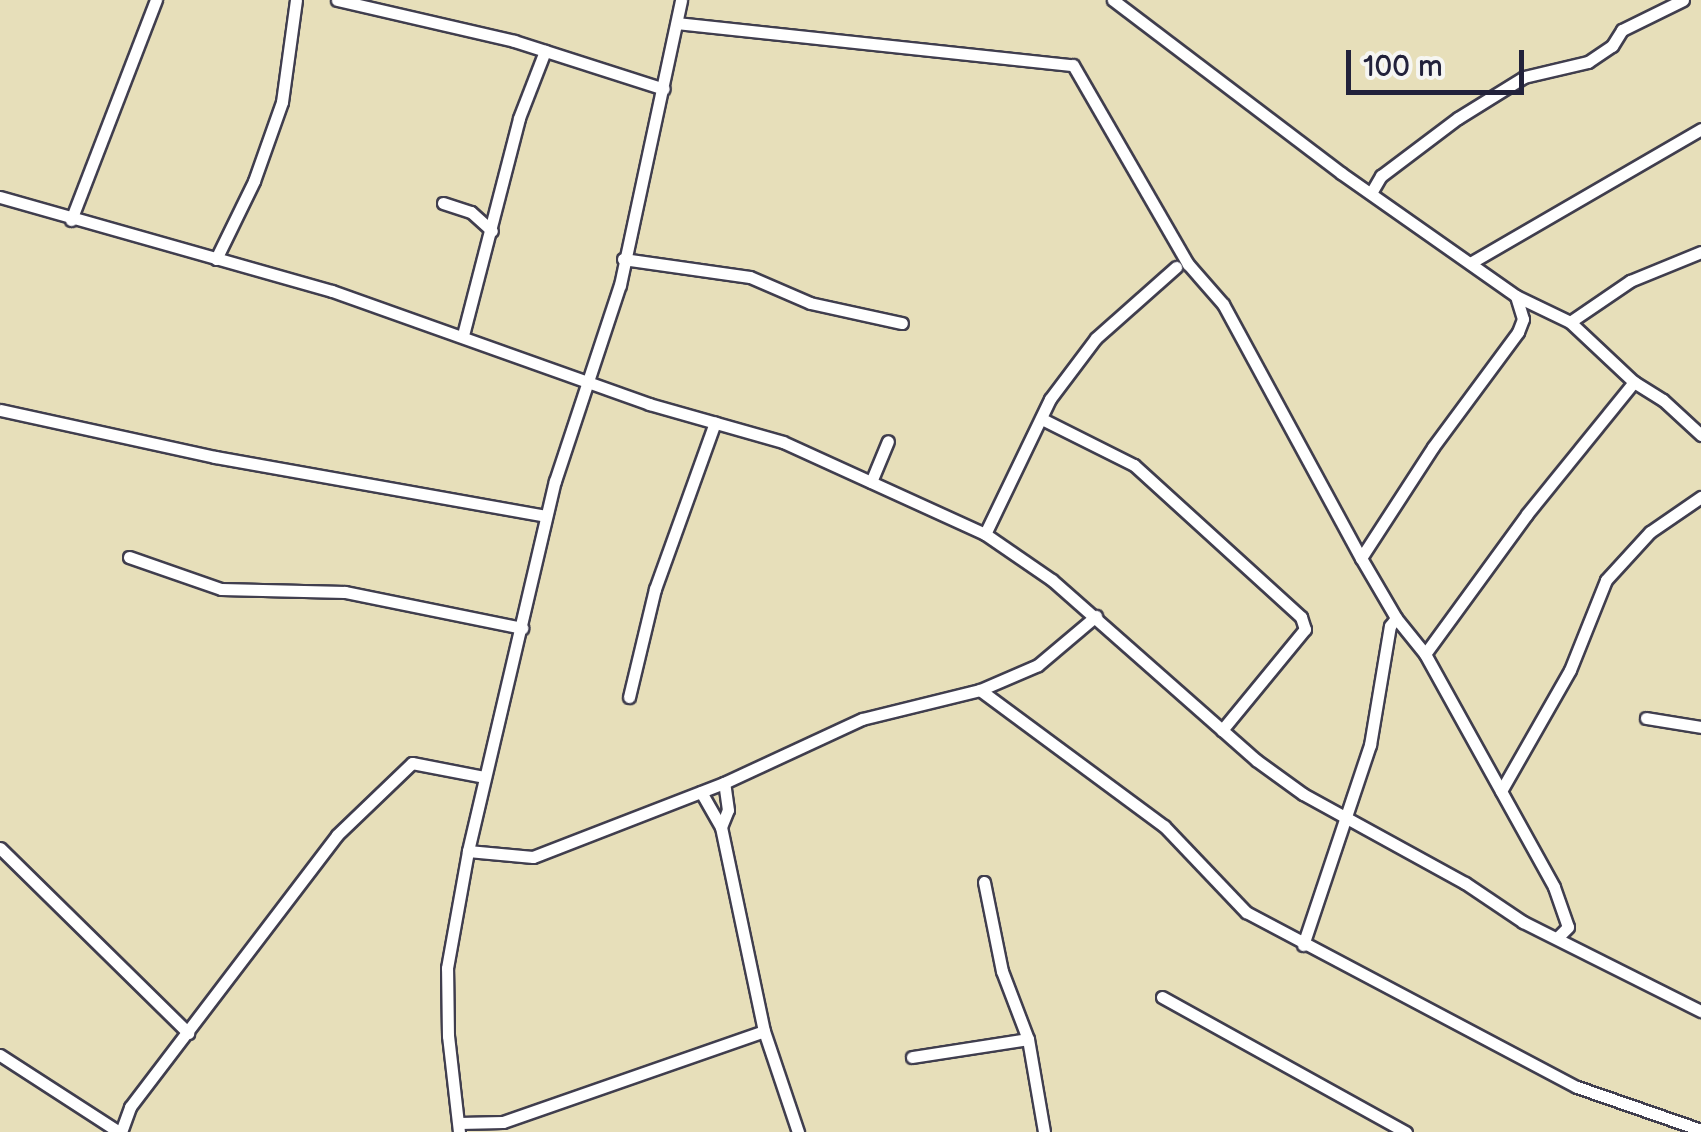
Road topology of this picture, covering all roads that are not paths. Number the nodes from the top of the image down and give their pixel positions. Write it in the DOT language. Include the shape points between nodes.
graph roads {
  1 [pos="156,0"];
  2 [pos="296,0"];
  3 [pos="337,0"];
  4 [pos="414,0"];
  5 [pos="681,0"];
  6 [pos="1114,0"];
  7 [pos="1683,0"];
  8 [pos="411,17"];
  9 [pos="677,22"];
  10 [pos="545,51"];
  11 [pos="664,89"];
  12 [pos="1701,128"];
  13 [pos="1371,193"];
  14 [pos="0,197"];
  15 [pos="443,202"];
  16 [pos="71,220"];
  17 [pos="492,231"];
  18 [pos="1701,252"];
  19 [pos="216,259"];
  20 [pos="623,259"];
  21 [pos="1472,262"];
  22 [pos="1176,268"];
  23 [pos="1516,296"];
  24 [pos="902,322"];
  25 [pos="1570,322"];
  26 [pos="462,335"];
  27 [pos="587,380"];
  28 [pos="1634,382"];
  29 [pos="0,410"];
  30 [pos="1042,418"];
  31 [pos="715,422"];
  32 [pos="1701,435"];
  33 [pos="888,441"];
  34 [pos="871,482"];
  35 [pos="1701,496"];
  36 [pos="546,516"];
  37 [pos="984,534"];
  38 [pos="129,557"];
  39 [pos="1361,558"];
  40 [pos="1096,616"];
  41 [pos="1396,618"];
  42 [pos="522,628"];
  43 [pos="1424,654"];
  44 [pos="980,690"];
  45 [pos="630,697"];
  46 [pos="1646,718"];
  47 [pos="1701,726"];
  48 [pos="1222,730"];
  49 [pos="484,777"];
  50 [pos="724,783"];
  51 [pos="1501,791"];
  52 [pos="701,792"];
  53 [pos="720,828"];
  54 [pos="0,848"];
  55 [pos="468,851"];
  56 [pos="984,882"];
  57 [pos="1558,936"];
  58 [pos="1303,946"];
  59 [pos="1162,997"];
  60 [pos="1701,1011"];
  61 [pos="764,1031"];
  62 [pos="188,1033"];
  63 [pos="1028,1039"];
  64 [pos="0,1055"];
  65 [pos="912,1056"];
  66 [pos="459,1127"];
  67 [pos="1701,1130"];
  68 [pos="120,1132"];
  69 [pos="798,1132"];
  70 [pos="1044,1132"];
  71 [pos="1406,1132"];
  1 -- 16 [label="street"];
  2 -- 19 [label="street" via="282,102"];
  3 -- 8 [label="street"];
  4 -- 8 [label="street"];
  5 -- 9 [label="street"];
  6 -- 13 [label="street"];
  7 -- 13 [label="street" via="1622,30 1588,62 1524,78 1458,118 1380,176"];
  8 -- 10 [label="street"];
  9 -- 11 [label="street"];
  9 -- 39 [label="street" via="1073,65 1188,264 1223,304"];
  10 -- 11 [label="street"];
  10 -- 17 [label="street" via="519,118"];
  11 -- 20 [label="street"];
  12 -- 21 [label="street"];
  13 -- 21 [label="street"];
  14 -- 16 [label="street"];
  15 -- 17 [label="street" via="471,212"];
  16 -- 19 [label="street"];
  17 -- 26 [label="street"];
  18 -- 25 [label="street" via="1630,281"];
  19 -- 26 [label="street"];
  20 -- 24 [label="street" via="750,277 810,303"];
  20 -- 27 [label="street"];
  21 -- 23 [label="street"];
  22 -- 30 [label="street" via="1096,338"];
  23 -- 25 [label="street"];
  23 -- 39 [label="street" via="1523,319 1518,332 1432,446"];
  25 -- 28 [label="street"];
  26 -- 27 [label="street"];
  27 -- 31 [label="street"];
  27 -- 36 [label="street"];
  28 -- 32 [label="street"];
  28 -- 43 [label="street"];
  29 -- 36 [label="street" via="215,457"];
  30 -- 37 [label="street"];
  30 -- 48 [label="street" via="1134,465 1301,617 1304,629"];
  31 -- 34 [label="street" via="783,442"];
  31 -- 45 [label="street" via="654,588"];
  33 -- 34 [label="street"];
  34 -- 37 [label="street"];
  35 -- 51 [label="street" via="1650,532 1606,580 1570,670"];
  36 -- 42 [label="street"];
  37 -- 40 [label="street"];
  38 -- 42 [label="street" via="221,589 345,592"];
  39 -- 41 [label="street"];
  40 -- 44 [label="street" via="1038,664"];
  40 -- 48 [label="street"];
  41 -- 43 [label="street"];
  41 -- 58 [label="street" via="1370,745"];
  42 -- 49 [label="street"];
  43 -- 51 [label="street"];
  44 -- 50 [label="street" via="862,719"];
  44 -- 58 [label="street" via="1164,826 1246,912"];
  46 -- 47 [label="street"];
  48 -- 57 [label="street" via="1304,794"];
  49 -- 55 [label="street"];
  49 -- 62 [label="street" via="412,762 337,835"];
  50 -- 52 [label="street"];
  50 -- 53 [label="street" via="728,810"];
  51 -- 57 [label="street" via="1554,887 1568,927"];
  52 -- 53 [label="street"];
  52 -- 55 [label="street" via="533,857"];
  53 -- 61 [label="street"];
  54 -- 62 [label="street"];
  55 -- 66 [label="street" via="447,968"];
  56 -- 63 [label="street" via="1002,971"];
  57 -- 60 [label="street"];
  58 -- 67 [label="street" via="1577,1087"];
  59 -- 71 [label="street"];
  61 -- 66 [label="street" via="503,1122"];
  61 -- 69 [label="street"];
  62 -- 68 [label="street" via="130,1107"];
  63 -- 65 [label="street"];
  63 -- 70 [label="street"];
  64 -- 68 [label="street"];
}
